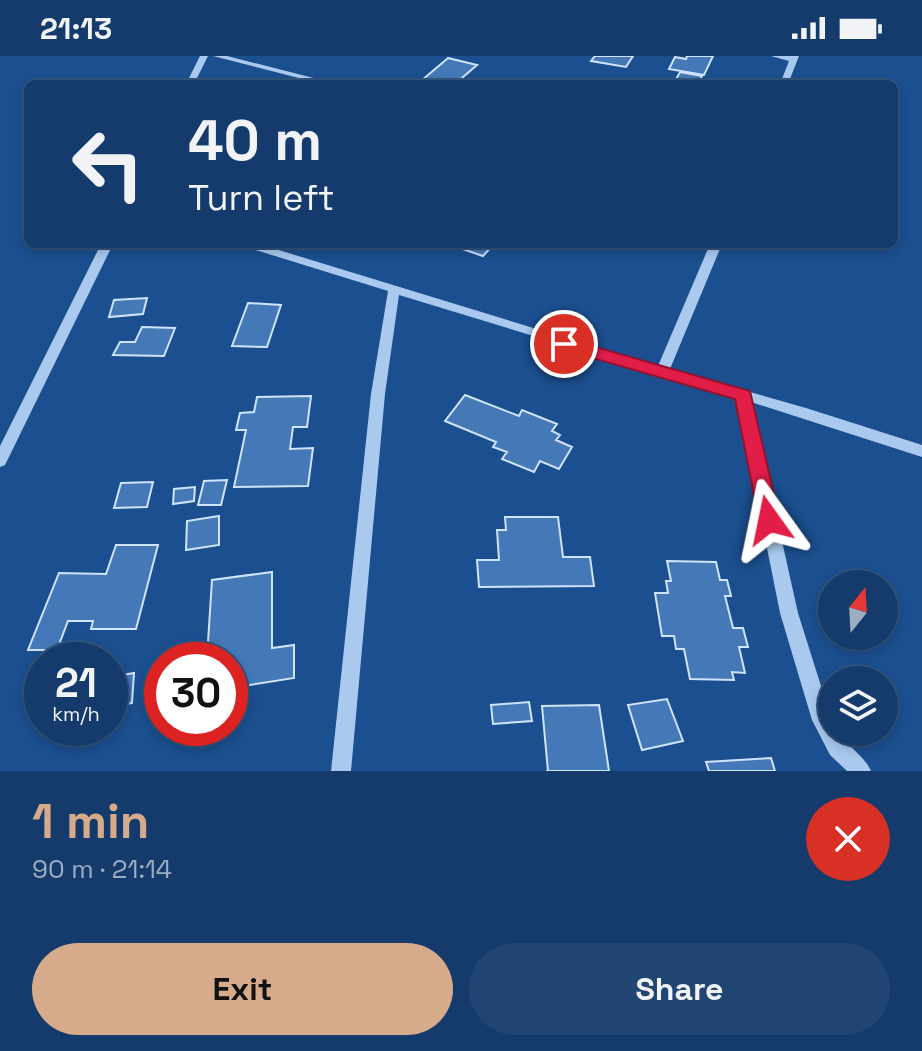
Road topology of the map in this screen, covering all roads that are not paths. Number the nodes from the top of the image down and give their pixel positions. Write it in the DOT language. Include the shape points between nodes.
graph roads {
  1 [pos="204,56"];
  2 [pos="217,56"];
  3 [pos="775,56"];
  4 [pos="795,58"];
  5 [pos="192,80"];
  6 [pos="316,80"];
  7 [pos="786,80"];
  8 [pos="105,248"];
  9 [pos="260,248"];
  10 [pos="714,248"];
  11 [pos="394,289"];
  12 [pos="662,372"];
  13 [pos="743,395"];
  14 [pos="922,451"];
  15 [pos="0,461"];
  16 [pos="341,771"];
  17 [pos="861,771"];
  1 -- 5 [label="street"];
  2 -- 6 [label="street"];
  3 -- 4 [label="street"];
  4 -- 7 [label="street"];
  8 -- 15 [label="street"];
  9 -- 11 [label="street"];
  10 -- 12 [label="street"];
  11 -- 12 [label="street"];
  11 -- 16 [label="street" via="378,394"];
  12 -- 13 [label="street"];
  13 -- 14 [label="street"];
  13 -- 17 [label="street" via="789,613 821,720 837,748"];
}
